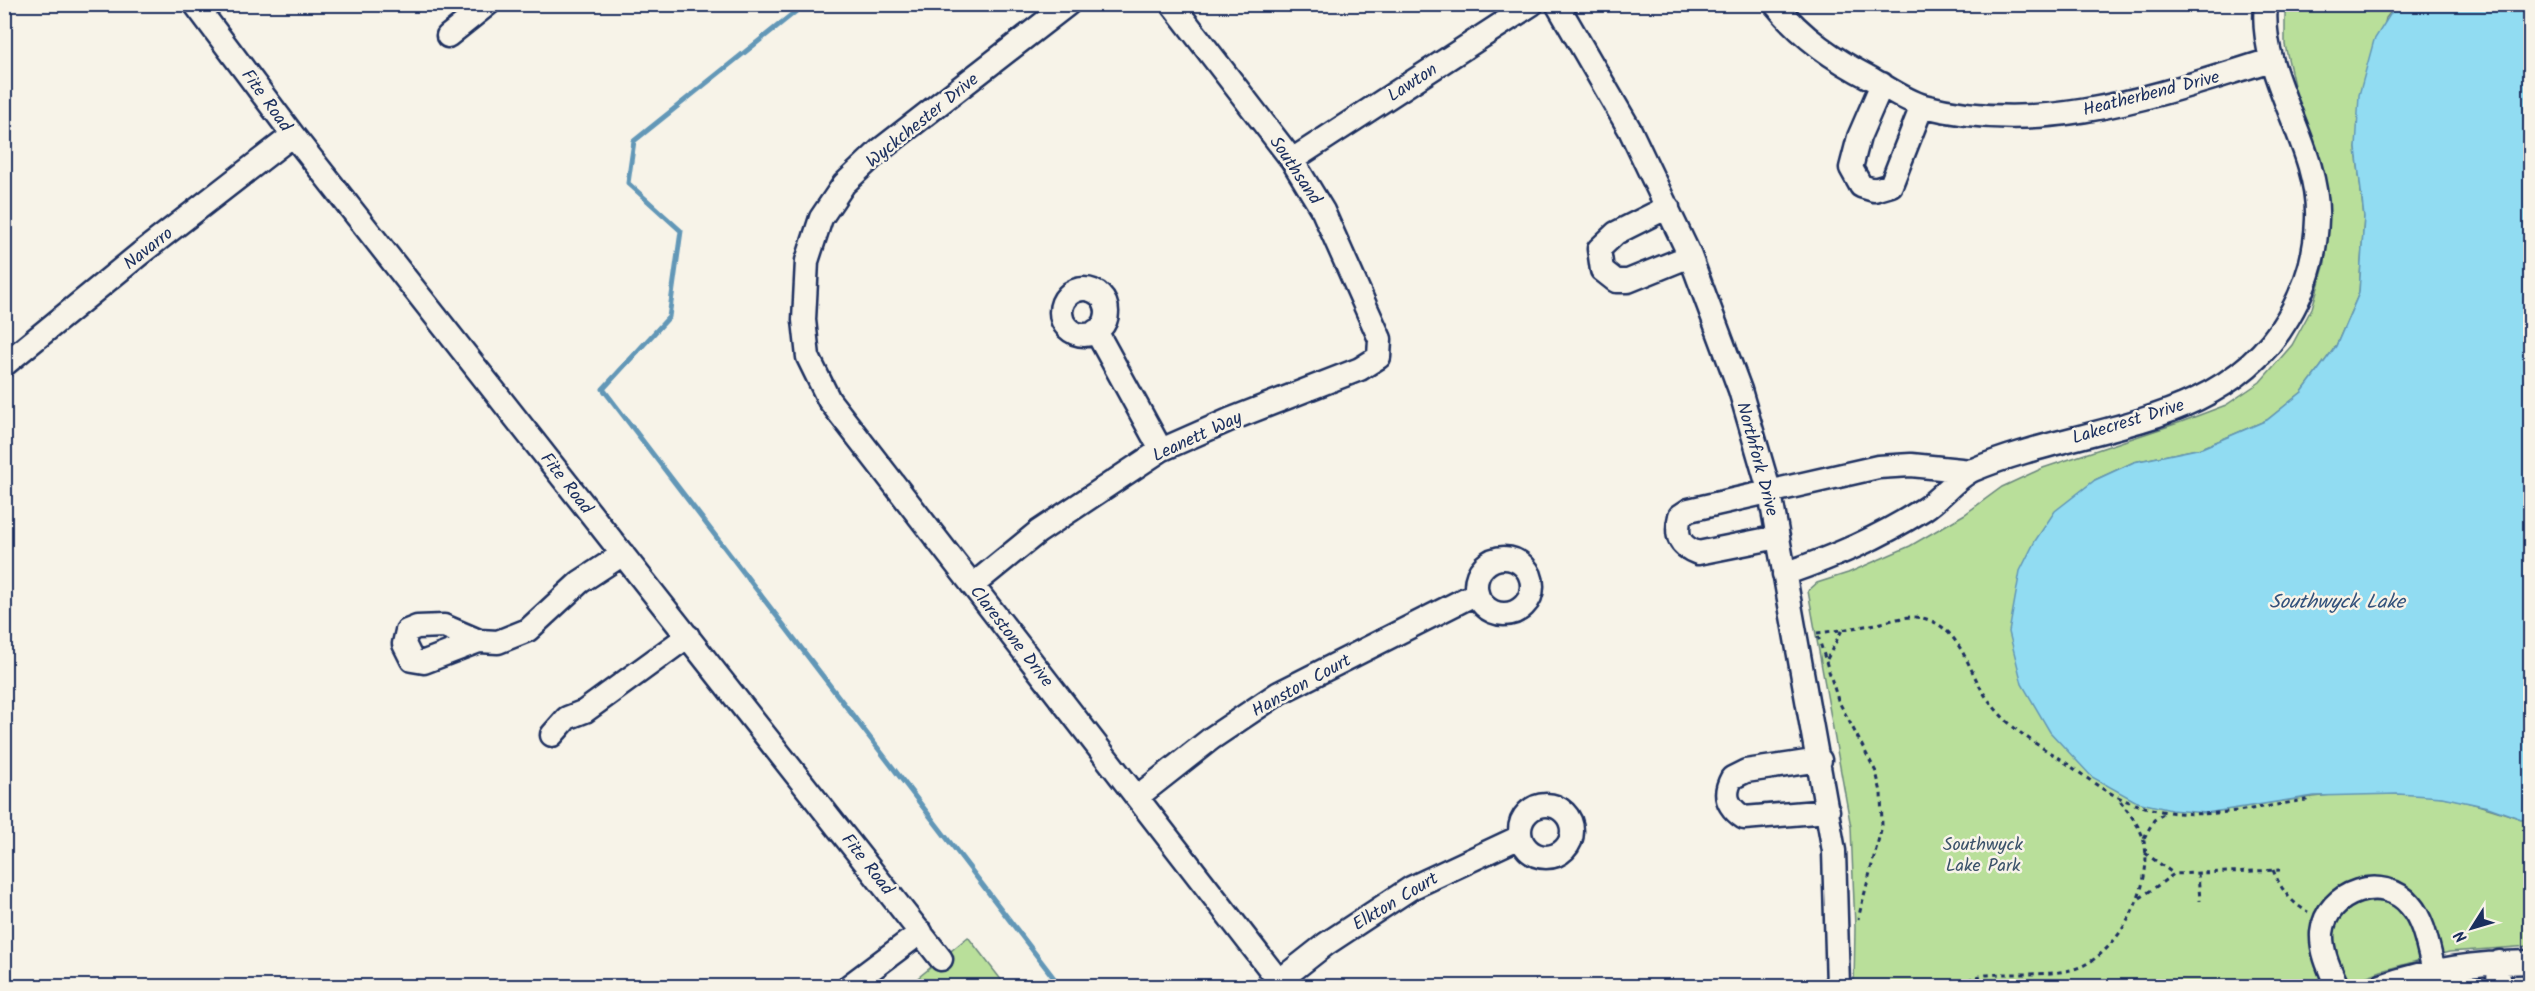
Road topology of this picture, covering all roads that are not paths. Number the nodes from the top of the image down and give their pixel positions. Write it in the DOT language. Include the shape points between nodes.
graph roads {
  1 [pos="195,4"];
  2 [pos="488,4"];
  3 [pos="1068,4"];
  4 [pos="1173,4"];
  5 [pos="1532,4"];
  6 [pos="1557,4"];
  7 [pos="1775,4"];
  8 [pos="2266,4"];
  9 [pos="448,36"];
  10 [pos="2271,60"];
  11 [pos="1882,84"];
  12 [pos="1922,105"];
  13 [pos="293,135"];
  14 [pos="1292,160"];
  15 [pos="1668,207"];
  16 [pos="1690,256"];
  17 [pos="807,261"];
  18 [pos="1096,331"];
  19 [pos="1379,357"];
  20 [pos="4,364"];
  21 [pos="1161,450"];
  22 [pos="1971,471"];
  23 [pos="1770,493"];
  24 [pos="1778,537"];
  25 [pos="623,554"];
  26 [pos="1784,574"];
  27 [pos="973,585"];
  28 [pos="1477,593"];
  29 [pos="688,636"];
  30 [pos="478,641"];
  31 [pos="552,735"];
  32 [pos="1820,760"];
  33 [pos="1137,797"];
  34 [pos="1828,811"];
  35 [pos="1520,837"];
  36 [pos="921,932"];
  37 [pos="941,959"];
  38 [pos="2499,962"];
  39 [pos="2530,962"];
  40 [pos="2434,970"];
  41 [pos="1281,984"];
  42 [pos="849,987"];
  43 [pos="1838,987"];
  44 [pos="2337,987"];
  45 [pos="2381,987"];
  46 [pos="2498,987"];
  1 -- 13 [label="street, Fite Road"];
  2 -- 9 [label="street"];
  3 -- 17 [label="street, Wyckchester Drive" via="880,150 844,184 821,218"];
  4 -- 14 [label="street, Southsand"];
  5 -- 14 [label="street, Lawton"];
  6 -- 15 [label="street, Northfork Drive" via="1630,130"];
  7 -- 11 [label="street, Heatherbend Drive" via="1819,48"];
  8 -- 10 [label="street, Lakecrest Drive"];
  10 -- 12 [label="street, Heatherbend Drive" via="2093,111 2000,116"];
  10 -- 22 [label="street, Lakecrest Drive" via="2306,154 2315,188 2317,217 2308,274 2300,298 2281,331 2265,352 2219,389 2183,405"];
  11 -- 12 [label="street, Heatherbend Drive"];
  11 -- 12 [label="street" via="1859,137 1851,168 1861,186 1874,190 1891,184"];
  13 -- 20 [label="street, Navarro"];
  13 -- 25 [label="street, Fite Road"];
  14 -- 19 [label="street, Southsand" via="1323,211 1380,339"];
  15 -- 16 [label="street, Northfork Drive"];
  15 -- 16 [label="street" via="1616,233 1599,249 1602,270 1616,281 1628,280"];
  16 -- 23 [label="street, Northfork Drive" via="1740,390"];
  17 -- 27 [label="street, Clarestone Drive" via="804,320 808,357 829,400"];
  18 -- 21 [label="street"];
  19 -- 21 [label="street, Leanett Way" via="1360,369"];
  21 -- 27 [label="street, Leanett Way" via="1038,532"];
  22 -- 23 [label="street, Lakecrest Drive" via="1911,465 1878,467"];
  22 -- 26 [label="street, Lakecrest Drive" via="1933,503 1886,533"];
  23 -- 24 [label="street, Northfork Drive"];
  23 -- 24 [label="street, Lakecrest Drive" via="1689,510 1680,516 1678,539 1685,548 1698,553"];
  24 -- 26 [label="street, Northfork Drive"];
  25 -- 29 [label="street, Fite Road"];
  25 -- 30 [label="street" via="580,582 528,630 498,642"];
  26 -- 32 [label="street, Northfork Drive"];
  27 -- 33 [label="street, Clarestone Drive"];
  28 -- 33 [label="street, Hanston Court" via="1279,693 1212,738"];
  29 -- 31 [label="street" via="585,711 567,718"];
  29 -- 36 [label="street, Fite Road"];
  32 -- 34 [label="street, Northfork Drive"];
  32 -- 34 [label="street" via="1746,771 1732,778 1726,795 1729,806 1744,818"];
  33 -- 41 [label="street, Clarestone Drive"];
  34 -- 43 [label="street, Northfork Drive" via="1834,851"];
  35 -- 41 [label="street, Elkton Court" via="1411,888 1326,944"];
  36 -- 37 [label="street, Fite Road"];
  36 -- 42 [label="street"];
  38 -- 39 [label="street"];
  38 -- 40 [label="street"];
  38 -- 46 [label="street"];
  40 -- 44 [label="street" via="2418,916 2409,903 2382,888 2368,888 2340,900 2322,931 2322,944"];
  40 -- 45 [label="street"];
}
